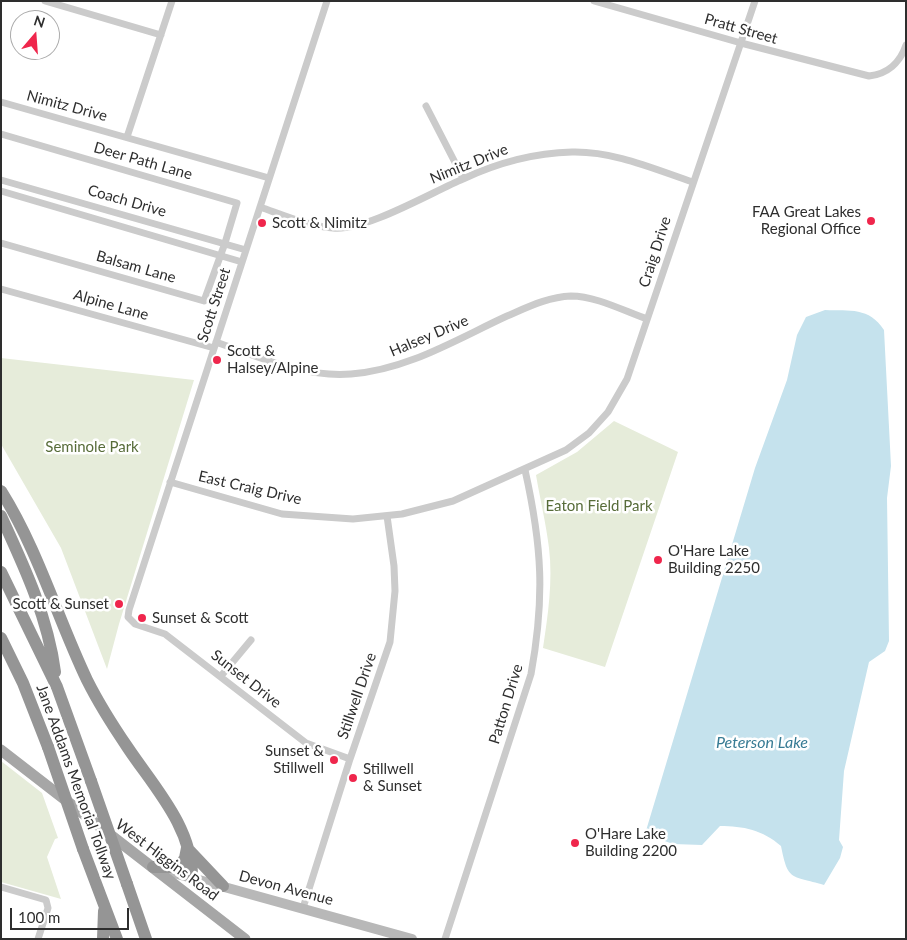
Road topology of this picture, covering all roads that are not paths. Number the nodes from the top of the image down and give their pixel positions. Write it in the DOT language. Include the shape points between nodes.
graph roads {
  1 [pos="44,1"];
  2 [pos="172,1"];
  3 [pos="327,1"];
  4 [pos="594,1"];
  5 [pos="755,1"];
  6 [pos="161,35"];
  7 [pos="740,44"];
  8 [pos="906,45"];
  9 [pos="1,102"];
  10 [pos="426,106"];
  11 [pos="1,134"];
  12 [pos="127,137"];
  13 [pos="269,178"];
  14 [pos="463,178"];
  15 [pos="1,180"];
  16 [pos="693,182"];
  17 [pos="1,191"];
  18 [pos="260,208"];
  19 [pos="1,242"];
  20 [pos="225,243"];
  21 [pos="246,250"];
  22 [pos="221,256"];
  23 [pos="242,262"];
  24 [pos="1,289"];
  25 [pos="647,319"];
  26 [pos="215,345"];
  27 [pos="525,470"];
  28 [pos="170,482"];
  29 [pos="1,490"];
  30 [pos="1,516"];
  31 [pos="387,516"];
  32 [pos="1,572"];
  33 [pos="128,617"];
  34 [pos="1,638"];
  35 [pos="251,640"];
  36 [pos="221,676"];
  37 [pos="57,687"];
  38 [pos="1,750"];
  39 [pos="350,759"];
  40 [pos="187,848"];
  41 [pos="153,867"];
  42 [pos="192,878"];
  43 [pos="223,886"];
  44 [pos="1,887"];
  45 [pos="190,896"];
  46 [pos="104,904"];
  47 [pos="303,908"];
  48 [pos="38,939"];
  49 [pos="103,939"];
  50 [pos="116,939"];
  51 [pos="146,939"];
  52 [pos="245,939"];
  53 [pos="412,939"];
  54 [pos="445,939"];
  1 -- 6 [label="street"];
  2 -- 6 [label="street"];
  3 -- 13 [label="street, Scott Street"];
  4 -- 7 [label="street, Pratt Street"];
  5 -- 7 [label="street, Craig Drive"];
  6 -- 12 [label="street"];
  7 -- 8 [label="street, Pratt Street" via="856,74 882,75 894,65"];
  7 -- 16 [label="street, Craig Drive"];
  9 -- 12 [label="street, Nimitz Drive"];
  10 -- 14 [label="street"];
  11 -- 20 [label="street, Deer Path Lane" via="237,203"];
  12 -- 13 [label="street, Nimitz Drive"];
  13 -- 18 [label="street, Scott Street"];
  14 -- 16 [label="street, Nimitz Drive" via="524,157 574,152 628,160"];
  14 -- 18 [label="street, Nimitz Drive" via="388,214 344,228 312,224"];
  15 -- 20 [label="street, Coach Drive"];
  16 -- 25 [label="street, Craig Drive"];
  17 -- 22 [label="street, Coach Drive"];
  18 -- 21 [label="street, Scott Street"];
  19 -- 22 [label="street, Balsam Lane" via="204,301"];
  20 -- 21 [label="street, Coach Drive"];
  20 -- 22 [label="street, Balsam Lane"];
  21 -- 23 [label="street, Scott Street"];
  22 -- 23 [label="street, Coach Drive"];
  23 -- 26 [label="street, Scott Street"];
  24 -- 26 [label="street, Alpine Lane"];
  25 -- 26 [label="street, Halsey Drive" via="573,296 546,299 418,358 393,367 351,374 289,367"];
  25 -- 27 [label="street, Craig Drive" via="627,379 608,412 589,433 566,450"];
  26 -- 28 [label="street, Scott Street"];
  27 -- 31 [label="street, East Craig Drive" via="453,501"];
  27 -- 54 [label="street, Patton Drive" via="540,547 539,632 531,674"];
  28 -- 31 [label="street, East Craig Drive" via="282,514 353,519"];
  28 -- 33 [label="street, Scott Street"];
  29 -- 40 [label="highway" via="29,540 87,680 176,817"];
  30 -- 37 [label="highway, Jane Addams Memorial Tollway" via="51,640"];
  31 -- 39 [label="street, Stillwell Drive" via="395,590 390,642"];
  32 -- 37 [label="highway, Jane Addams Memorial Tollway"];
  33 -- 36 [label="street, Sunset Drive" via="135,624 165,634"];
  34 -- 46 [label="highway, Jane Addams Memorial Tollway, bridge" via="48,747"];
  35 -- 36 [label="street"];
  36 -- 39 [label="street, Sunset Drive" via="306,743"];
  37 -- 51 [label="highway, Jane Addams Memorial Tollway, bridge"];
  38 -- 41 [label="main road, West Higgins Road"];
  39 -- 47 [label="street, Stillwell Drive"];
  40 -- 41 [label="highway" via="179,867"];
  40 -- 42 [label="highway"];
  40 -- 43 [label="highway"];
  41 -- 42 [label="main road, Devon Avenue"];
  41 -- 45 [label="main road, West Higgins Road"];
  42 -- 43 [label="main road, Devon Avenue"];
  42 -- 45 [label="main road"];
  43 -- 47 [label="main road, Devon Avenue"];
  44 -- 48 [label="street" via="46,900 48,908"];
  45 -- 52 [label="main road, West Higgins Road"];
  46 -- 49 [label="highway"];
  46 -- 50 [label="highway, Jane Addams Memorial Tollway"];
  47 -- 53 [label="main road, Devon Avenue"];
}
